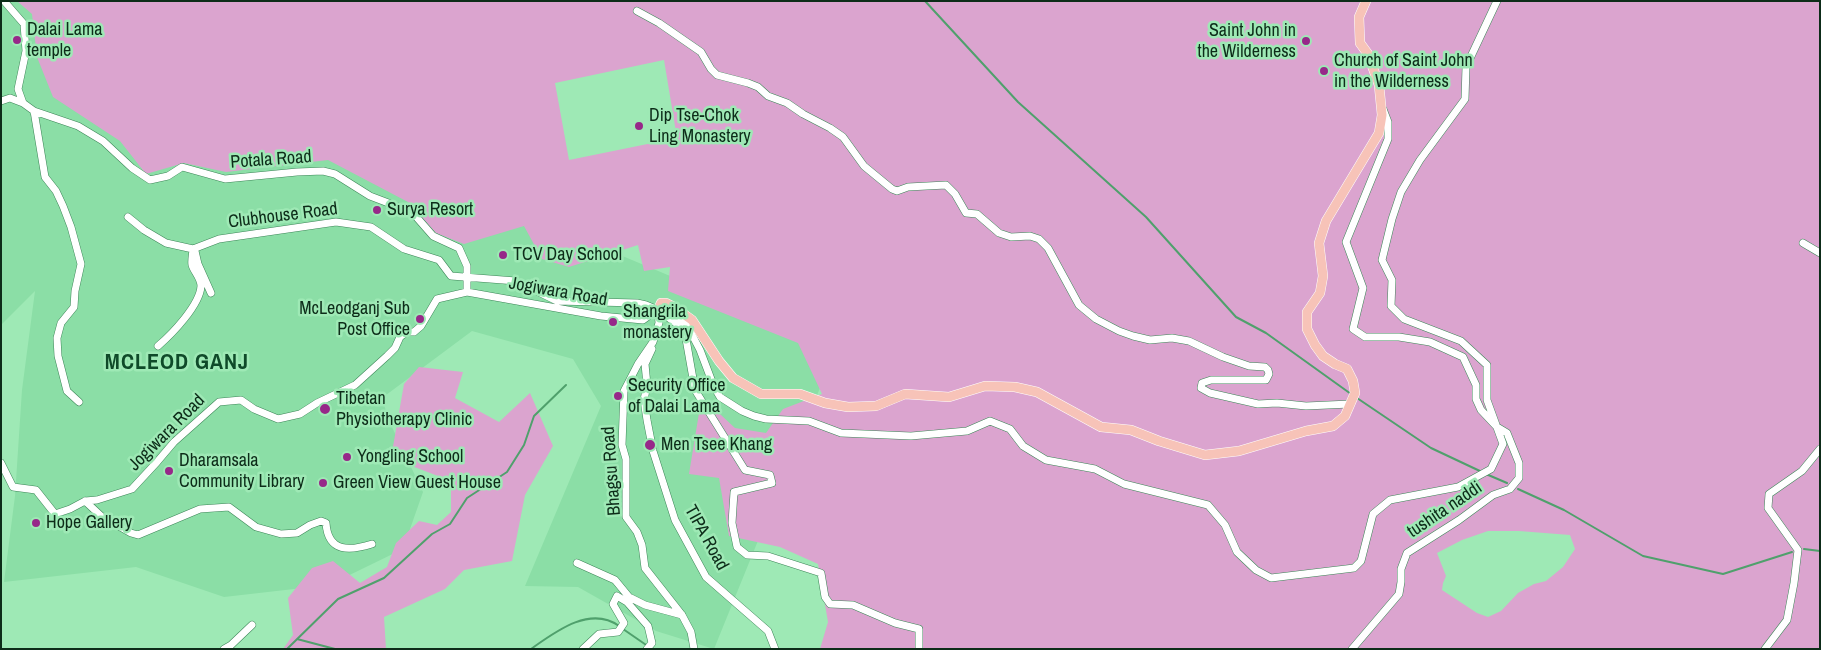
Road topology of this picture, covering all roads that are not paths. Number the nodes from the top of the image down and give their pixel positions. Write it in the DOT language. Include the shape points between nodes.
graph roads {
  1 [pos="4,1"];
  2 [pos="1366,1"];
  3 [pos="1497,1"];
  4 [pos="637,10"];
  5 [pos="1,101"];
  6 [pos="22,104"];
  7 [pos="1380,104"];
  8 [pos="34,111"];
  9 [pos="128,217"];
  10 [pos="1803,244"];
  11 [pos="194,249"];
  12 [pos="1820,253"];
  13 [pos="467,276"];
  14 [pos="467,292"];
  15 [pos="212,293"];
  16 [pos="658,310"];
  17 [pos="656,332"];
  18 [pos="158,346"];
  19 [pos="1352,399"];
  20 [pos="79,402"];
  21 [pos="1497,427"];
  22 [pos="1820,449"];
  23 [pos="1,463"];
  24 [pos="85,501"];
  25 [pos="372,544"];
  26 [pos="577,563"];
  27 [pos="682,615"];
  28 [pos="252,625"];
  29 [pos="649,646"];
  30 [pos="224,649"];
  31 [pos="583,649"];
  32 [pos="694,649"];
  33 [pos="775,649"];
  34 [pos="919,649"];
  35 [pos="1352,649"];
  36 [pos="1764,649"];
  1 -- 6 [label="street" via="24,24 26,51 18,89"];
  2 -- 7 [label="main road" via="1358,17 1360,43 1368,54 1379,85"];
  3 -- 21 [label="street" via="1466,67 1465,99 1401,192 1382,260 1392,280 1391,306 1404,319 1461,341 1487,365 1487,400"];
  4 -- 19 [label="street" via="701,52 717,75 758,88 843,137 864,166 892,189 946,185 966,213 977,214 999,233 1040,239 1079,305 1096,319 1133,336 1189,341 1223,357 1268,370 1266,380 1202,382 1202,388 1210,393 1258,404 1306,406"];
  5 -- 6 [label="street, Potala Road" via="10,98"];
  6 -- 8 [label="street, Potala Road"];
  7 -- 19 [label="main road" via="1379,133 1326,221 1320,243 1323,276 1320,292 1307,312 1307,329 1315,345 1334,364 1347,369 1353,380"];
  7 -- 21 [label="street, tushita naddi" via="1388,122 1388,139 1346,242 1363,288 1353,329 1365,337 1399,337 1430,342 1462,357 1476,385 1476,400"];
  8 -- 13 [label="street, Potala Road" via="78,126 103,141 150,180 168,176 182,167 225,180 297,172 335,174 370,196 412,212 432,236 459,248 467,266"];
  8 -- 20 [label="street" via="45,176 63,206 81,264 74,291 74,307 61,323 57,338 67,391"];
  9 -- 11 [label="street" via="166,243"];
  10 -- 12 [label="street"];
  11 -- 13 [label="street, Clubhouse Road" via="219,239 336,222 371,227 404,249 439,260 452,276"];
  11 -- 15 [label="street"];
  11 -- 18 [label="street" via="192,264 201,285 199,295 169,337"];
  13 -- 14 [label="street"];
  13 -- 16 [label="street" via="516,281 557,301 637,303"];
  14 -- 16 [label="street, Jogiwara Road" via="634,320 643,320"];
  14 -- 24 [label="street, Jogiwara Road" via="437,299 421,326 400,337 395,348 355,385 300,414 278,420 241,400 219,402 174,442 132,489"];
  16 -- 17 [label="street, Bhagsu Road"];
  16 -- 19 [label="main road" via="661,303 666,303 692,320 733,378 760,394 800,394 848,407 876,406 905,394 949,397 985,386 1015,387 1037,392 1101,427 1131,430 1205,455 1239,451 1306,430 1333,426 1345,416"];
  16 -- 21 [label="street" via="661,307 672,311 687,325 720,397 748,414 766,419 809,421 841,434 861,435 911,436 967,431 990,421 1010,429 1023,446 1046,460 1095,469 1124,484 1208,505 1226,525 1237,552 1256,570 1271,578 1354,568 1362,561 1373,514 1390,500 1458,487 1491,468 1503,444"];
  16 -- 34 [label="street" via="681,327 695,390 745,470 770,475 772,483 734,492 732,523 737,547 747,555 768,556 821,572 825,597 830,604 853,605 895,623 919,629"];
  17 -- 27 [label="street, Bhagsu Road" via="624,391 622,445 626,458 626,517 642,544 645,568"];
  17 -- 33 [label="street, TIPA Road" via="656,340 645,364 644,400 652,451 676,520 706,577 768,631"];
  21 -- 35 [label="street, tushita naddi" via="1507,433 1515,448 1519,478 1510,489 1493,494 1407,553 1401,569 1399,594"];
  22 -- 36 [label="street" via="1802,470 1769,494 1768,508 1798,550 1787,620"];
  23 -- 24 [label="street, Jogiwara Road" via="13,487 36,490 55,514"];
  24 -- 25 [label="street" via="101,516 138,535 200,509 228,507 256,527 281,534 297,533 321,521 326,523 327,535 334,544 346,549"];
  26 -- 27 [label="street" via="615,580 629,597 645,605"];
  27 -- 32 [label="street, Bhagsu Road" via="691,632"];
  28 -- 30 [label="street"];
  29 -- 31 [label="street" via="648,626 627,602 617,596 612,604 624,623 621,629 599,634"];
}
